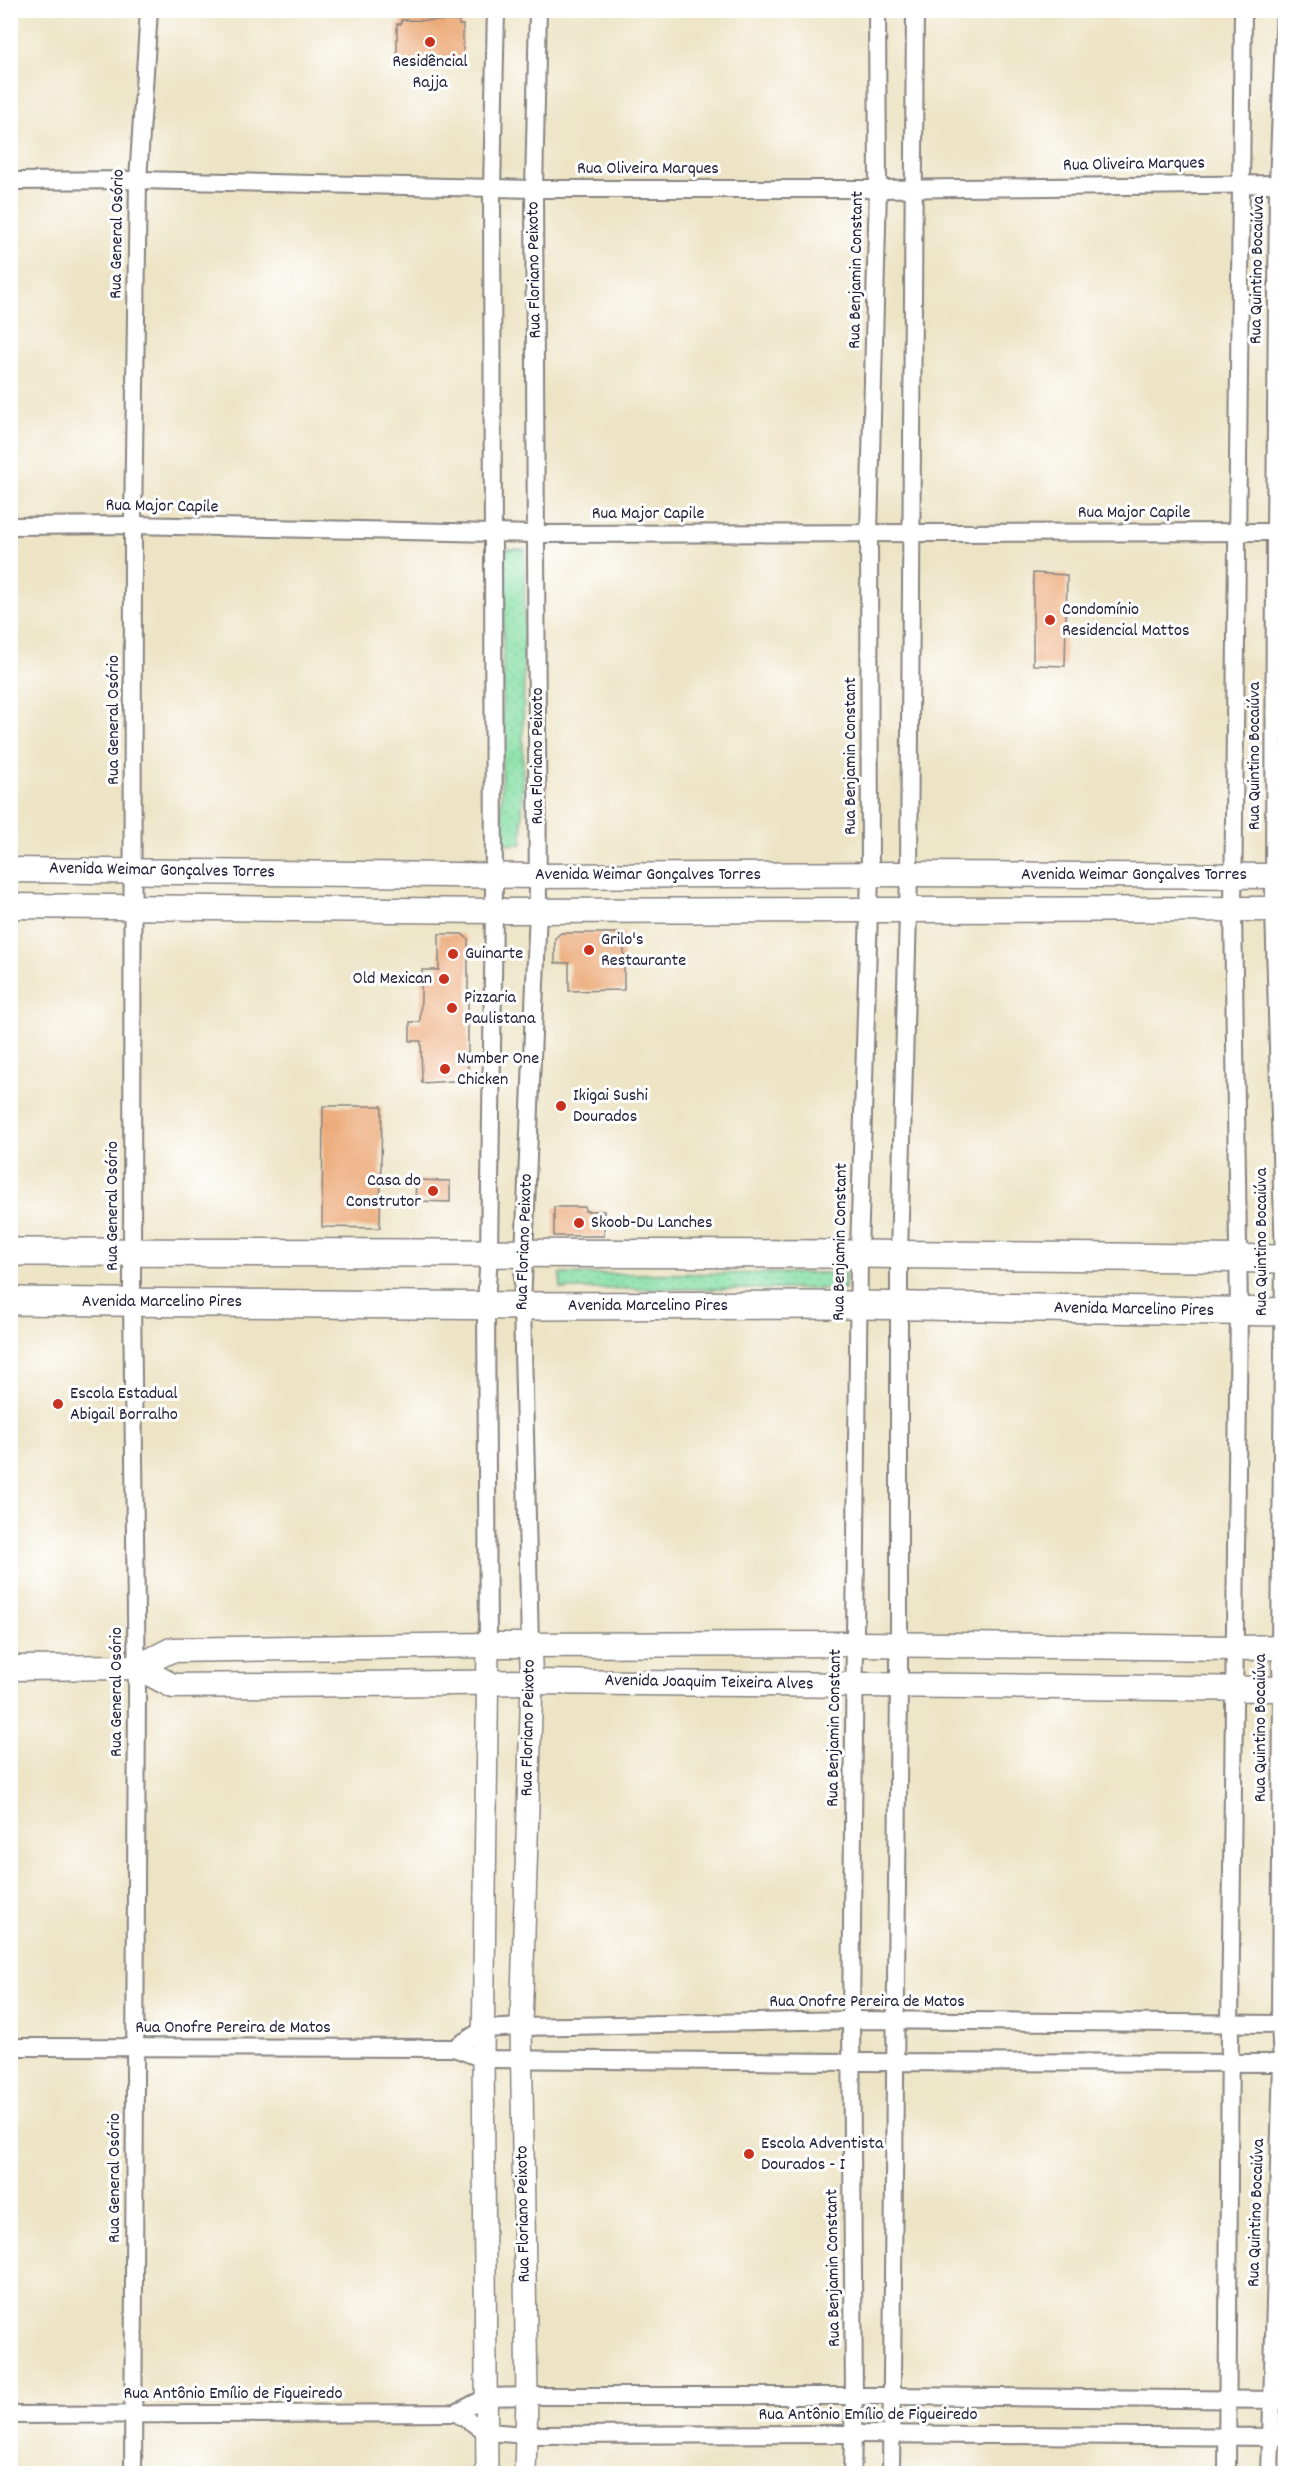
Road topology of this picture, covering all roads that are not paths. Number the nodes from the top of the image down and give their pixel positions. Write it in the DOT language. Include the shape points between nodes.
graph roads {
  1 [pos="149,10"];
  2 [pos="496,10"];
  3 [pos="538,10"];
  4 [pos="877,10"];
  5 [pos="915,10"];
  6 [pos="1243,10"];
  7 [pos="1285,10"];
  8 [pos="138,180"];
  9 [pos="10,181"];
  10 [pos="1239,184"];
  11 [pos="1282,184"];
  12 [pos="915,188"];
  13 [pos="492,189"];
  14 [pos="534,189"];
  15 [pos="878,189"];
  16 [pos="133,525"];
  17 [pos="10,526"];
  18 [pos="869,532"];
  19 [pos="911,532"];
  20 [pos="1280,532"];
  21 [pos="493,533"];
  22 [pos="1236,533"];
  23 [pos="537,534"];
  24 [pos="10,870"];
  25 [pos="134,870"];
  26 [pos="870,874"];
  27 [pos="909,874"];
  28 [pos="494,876"];
  29 [pos="538,876"];
  30 [pos="1233,876"];
  31 [pos="1280,876"];
  32 [pos="10,906"];
  33 [pos="134,907"];
  34 [pos="1280,908"];
  35 [pos="538,909"];
  36 [pos="869,909"];
  37 [pos="907,909"];
  38 [pos="1233,909"];
  39 [pos="494,911"];
  40 [pos="10,1252"];
  41 [pos="489,1252"];
  42 [pos="524,1252"];
  43 [pos="132,1253"];
  44 [pos="859,1254"];
  45 [pos="899,1255"];
  46 [pos="1239,1259"];
  47 [pos="1285,1259"];
  48 [pos="10,1301"];
  49 [pos="132,1302"];
  50 [pos="486,1305"];
  51 [pos="860,1305"];
  52 [pos="522,1306"];
  53 [pos="900,1306"];
  54 [pos="1239,1311"];
  55 [pos="1284,1312"];
  56 [pos="856,1644"];
  57 [pos="488,1645"];
  58 [pos="530,1645"];
  59 [pos="898,1645"];
  60 [pos="1283,1646"];
  61 [pos="1236,1648"];
  62 [pos="137,1666"];
  63 [pos="10,1668"];
  64 [pos="532,1682"];
  65 [pos="487,1683"];
  66 [pos="856,1685"];
  67 [pos="899,1686"];
  68 [pos="1234,1689"];
  69 [pos="1284,1689"];
  70 [pos="851,2020"];
  71 [pos="895,2020"];
  72 [pos="1283,2024"];
  73 [pos="1230,2025"];
  74 [pos="520,2026"];
  75 [pos="484,2029"];
  76 [pos="10,2047"];
  77 [pos="135,2047"];
  78 [pos="454,2048"];
  79 [pos="522,2058"];
  80 [pos="483,2059"];
  81 [pos="1230,2061"];
  82 [pos="851,2062"];
  83 [pos="894,2062"];
  84 [pos="1284,2062"];
  85 [pos="527,2396"];
  86 [pos="855,2396"];
  87 [pos="892,2396"];
  88 [pos="487,2397"];
  89 [pos="1227,2400"];
  90 [pos="1278,2400"];
  91 [pos="456,2413"];
  92 [pos="134,2414"];
  93 [pos="10,2415"];
  94 [pos="488,2432"];
  95 [pos="852,2434"];
  96 [pos="891,2434"];
  97 [pos="526,2435"];
  98 [pos="1278,2437"];
  99 [pos="1227,2438"];
  100 [pos="133,2474"];
  101 [pos="487,2474"];
  102 [pos="525,2474"];
  103 [pos="852,2474"];
  104 [pos="891,2474"];
  105 [pos="1227,2474"];
  106 [pos="1270,2474"];
  1 -- 8 [label="street, Rua General Osório"];
  2 -- 13 [label="street, Rua Floriano Peixoto"];
  3 -- 14 [label="street, Rua Floriano Peixoto"];
  4 -- 15 [label="street, Rua Benjamin Constant"];
  5 -- 12 [label="street"];
  6 -- 10 [label="street, Rua Quintino Bocaiúva"];
  7 -- 11 [label="street, Rua Quintino Bocaiúva"];
  8 -- 9 [label="street, Rua Oliveira Marques"];
  8 -- 13 [label="street, Rua Oliveira Marques"];
  8 -- 16 [label="street, Rua General Osório"];
  10 -- 11 [label="street, Rua Oliveira Marques"];
  10 -- 12 [label="street, Rua Oliveira Marques"];
  10 -- 22 [label="street, Rua Quintino Bocaiúva"];
  11 -- 20 [label="street, Rua Quintino Bocaiúva"];
  12 -- 15 [label="street, Rua Oliveira Marques"];
  12 -- 19 [label="street"];
  13 -- 14 [label="street, Rua Oliveira Marques"];
  13 -- 21 [label="street, Rua Floriano Peixoto"];
  14 -- 15 [label="street, Rua Oliveira Marques"];
  14 -- 23 [label="street, Rua Floriano Peixoto"];
  15 -- 18 [label="street, Rua Benjamin Constant"];
  16 -- 17 [label="street, Rua Major Capile"];
  16 -- 21 [label="street, Rua Major Capile"];
  16 -- 25 [label="street, Rua General Osório"];
  18 -- 19 [label="street, Rua Major Capile"];
  18 -- 23 [label="street, Rua Major Capile"];
  18 -- 26 [label="street, Rua Benjamin Constant"];
  19 -- 22 [label="street, Rua Major Capile"];
  19 -- 27 [label="street"];
  20 -- 22 [label="street, Rua Major Capile"];
  20 -- 31 [label="street, Rua Quintino Bocaiúva"];
  21 -- 23 [label="street, Rua Major Capile"];
  21 -- 28 [label="street, Rua Floriano Peixoto"];
  22 -- 30 [label="street, Rua Quintino Bocaiúva"];
  23 -- 29 [label="street, Rua Floriano Peixoto"];
  24 -- 25 [label="main road, Avenida Weimar Gonçalves Torres"];
  25 -- 28 [label="main road, Avenida Weimar Gonçalves Torres"];
  25 -- 33 [label="street, Rua General Osório"];
  26 -- 27 [label="main road, Avenida Weimar Gonçalves Torres"];
  26 -- 29 [label="main road, Avenida Weimar Gonçalves Torres"];
  26 -- 36 [label="street, Rua Benjamin Constant"];
  27 -- 30 [label="main road, Avenida Weimar Gonçalves Torres"];
  27 -- 37 [label="street"];
  28 -- 29 [label="main road, Avenida Weimar Gonçalves Torres"];
  28 -- 39 [label="street, Rua Floriano Peixoto"];
  29 -- 35 [label="street, Rua Floriano Peixoto"];
  30 -- 31 [label="main road, Avenida Weimar Gonçalves Torres"];
  30 -- 38 [label="street, Rua Quintino Bocaiúva"];
  31 -- 34 [label="street, Rua Quintino Bocaiúva"];
  32 -- 33 [label="main road, Avenida Weimar Gonçalves Torres"];
  33 -- 39 [label="main road, Avenida Weimar Gonçalves Torres"];
  33 -- 43 [label="street, Rua General Osório"];
  34 -- 38 [label="main road, Avenida Weimar Gonçalves Torres"];
  34 -- 47 [label="street, Rua Quintino Bocaiúva"];
  35 -- 36 [label="main road, Avenida Weimar Gonçalves Torres"];
  35 -- 39 [label="main road, Avenida Weimar Gonçalves Torres"];
  35 -- 42 [label="street, Rua Floriano Peixoto"];
  36 -- 37 [label="main road, Avenida Weimar Gonçalves Torres"];
  36 -- 44 [label="street, Rua Benjamin Constant"];
  37 -- 38 [label="main road, Avenida Weimar Gonçalves Torres"];
  37 -- 45 [label="street"];
  38 -- 46 [label="street, Rua Quintino Bocaiúva"];
  39 -- 41 [label="street, Rua Floriano Peixoto"];
  40 -- 43 [label="main road"];
  41 -- 42 [label="main road"];
  41 -- 43 [label="main road"];
  41 -- 50 [label="street, Rua Floriano Peixoto"];
  42 -- 44 [label="main road"];
  42 -- 52 [label="street, Rua Floriano Peixoto"];
  43 -- 49 [label="street, Rua General Osório"];
  44 -- 45 [label="main road"];
  44 -- 51 [label="street, Rua Benjamin Constant"];
  45 -- 46 [label="main road"];
  45 -- 53 [label="street"];
  46 -- 47 [label="main road"];
  46 -- 54 [label="street, Rua Quintino Bocaiúva"];
  47 -- 55 [label="street, Rua Quintino Bocaiúva"];
  48 -- 49 [label="main road, Avenida Marcelino Pires"];
  49 -- 50 [label="main road, Avenida Marcelino Pires"];
  49 -- 62 [label="street, Rua General Osório"];
  50 -- 52 [label="main road, Avenida Marcelino Pires"];
  50 -- 57 [label="street, Rua Floriano Peixoto"];
  51 -- 52 [label="main road, Avenida Marcelino Pires"];
  51 -- 53 [label="main road, Avenida Marcelino Pires"];
  51 -- 56 [label="street, Rua Benjamin Constant"];
  52 -- 58 [label="street, Rua Floriano Peixoto"];
  53 -- 54 [label="main road, Avenida Marcelino Pires"];
  53 -- 59 [label="street"];
  54 -- 55 [label="main road, Avenida Marcelino Pires"];
  54 -- 61 [label="street, Rua Quintino Bocaiúva"];
  55 -- 60 [label="street, Rua Quintino Bocaiúva"];
  56 -- 58 [label="main road, Avenida Joaquim Teixeira Alves"];
  56 -- 59 [label="main road, Avenida Joaquim Teixeira Alves"];
  56 -- 66 [label="street, Rua Benjamin Constant"];
  57 -- 58 [label="main road, Avenida Joaquim Teixeira Alves"];
  57 -- 62 [label="main road, Avenida Joaquim Teixeira Alves" via="171,1650"];
  57 -- 65 [label="street, Rua Floriano Peixoto"];
  58 -- 64 [label="street, Rua Floriano Peixoto"];
  59 -- 61 [label="main road, Avenida Joaquim Teixeira Alves"];
  59 -- 67 [label="street"];
  60 -- 61 [label="main road, Avenida Joaquim Teixeira Alves"];
  60 -- 69 [label="street, Rua Quintino Bocaiúva"];
  61 -- 68 [label="street, Rua Quintino Bocaiúva"];
  62 -- 63 [label="main road, Avenida Joaquim Teixeira Alves"];
  62 -- 65 [label="main road, Avenida Joaquim Teixeira Alves" via="173,1686"];
  62 -- 77 [label="street, Rua General Osório"];
  64 -- 65 [label="main road, Avenida Joaquim Teixeira Alves"];
  64 -- 66 [label="main road, Avenida Joaquim Teixeira Alves"];
  64 -- 74 [label="street, Rua Floriano Peixoto"];
  65 -- 75 [label="street, Rua Floriano Peixoto"];
  66 -- 67 [label="main road, Avenida Joaquim Teixeira Alves"];
  66 -- 70 [label="street, Rua Benjamin Constant"];
  67 -- 68 [label="main road, Avenida Joaquim Teixeira Alves"];
  67 -- 71 [label="street"];
  68 -- 69 [label="main road, Avenida Joaquim Teixeira Alves"];
  68 -- 73 [label="street, Rua Quintino Bocaiúva"];
  69 -- 72 [label="street, Rua Quintino Bocaiúva"];
  70 -- 71 [label="street, Rua Onofre Pereira de Matos"];
  70 -- 74 [label="street, Rua Onofre Pereira de Matos"];
  70 -- 82 [label="street, Rua Benjamin Constant"];
  71 -- 73 [label="street, Rua Onofre Pereira de Matos"];
  71 -- 83 [label="street"];
  72 -- 73 [label="street, Rua Onofre Pereira de Matos"];
  72 -- 84 [label="street, Rua Quintino Bocaiúva"];
  73 -- 81 [label="street, Rua Quintino Bocaiúva"];
  74 -- 75 [label="street, Rua Onofre Pereira de Matos"];
  74 -- 79 [label="street, Rua Floriano Peixoto"];
  75 -- 78 [label="street, Rua Onofre Pereira de Matos"];
  75 -- 80 [label="street, Rua Floriano Peixoto"];
  76 -- 77 [label="street, Rua Onofre Pereira de Matos"];
  77 -- 78 [label="street, Rua Onofre Pereira de Matos"];
  77 -- 92 [label="street, Rua General Osório"];
  78 -- 80 [label="street, Rua Onofre Pereira de Matos"];
  79 -- 80 [label="street, Rua Onofre Pereira de Matos"];
  79 -- 82 [label="street, Rua Onofre Pereira de Matos"];
  79 -- 85 [label="street, Rua Floriano Peixoto"];
  80 -- 88 [label="street, Rua Floriano Peixoto"];
  81 -- 83 [label="street, Rua Onofre Pereira de Matos"];
  81 -- 84 [label="street, Rua Onofre Pereira de Matos"];
  81 -- 89 [label="street, Rua Quintino Bocaiúva"];
  82 -- 83 [label="street, Rua Onofre Pereira de Matos"];
  82 -- 86 [label="street, Rua Benjamin Constant"];
  83 -- 87 [label="street"];
  84 -- 90 [label="street, Rua Quintino Bocaiúva"];
  85 -- 86 [label="street, Rua Antônio Emílio de Figueiredo"];
  85 -- 88 [label="street, Rua Antônio Emílio de Figueiredo"];
  85 -- 97 [label="street, Rua Floriano Peixoto"];
  86 -- 87 [label="street, Rua Antônio Emílio de Figueiredo"];
  86 -- 95 [label="street, Rua Benjamin Constant"];
  87 -- 89 [label="street, Rua Antônio Emílio de Figueiredo"];
  87 -- 96 [label="street"];
  88 -- 91 [label="street, Rua Antônio Emílio de Figueiredo"];
  88 -- 94 [label="street, Rua Floriano Peixoto"];
  89 -- 90 [label="street, Rua Antônio Emílio de Figueiredo"];
  89 -- 99 [label="street, Rua Quintino Bocaiúva"];
  90 -- 98 [label="street, Rua Quintino Bocaiúva"];
  91 -- 92 [label="street, Rua Antônio Emílio de Figueiredo"];
  91 -- 94 [label="street, Rua Antônio Emílio de Figueiredo"];
  92 -- 93 [label="street, Rua Antônio Emílio de Figueiredo"];
  92 -- 100 [label="street, Rua General Osório"];
  94 -- 97 [label="street, Rua Antônio Emílio de Figueiredo"];
  94 -- 101 [label="street, Rua Floriano Peixoto"];
  95 -- 96 [label="street, Rua Antônio Emílio de Figueiredo"];
  95 -- 97 [label="street, Rua Antônio Emílio de Figueiredo"];
  95 -- 103 [label="street, Rua Benjamin Constant"];
  96 -- 99 [label="street, Rua Antônio Emílio de Figueiredo"];
  96 -- 104 [label="street"];
  97 -- 102 [label="street, Rua Floriano Peixoto"];
  98 -- 99 [label="street, Rua Antônio Emílio de Figueiredo"];
  98 -- 106 [label="street, Rua Quintino Bocaiúva"];
  99 -- 105 [label="street, Rua Quintino Bocaiúva"];
}
